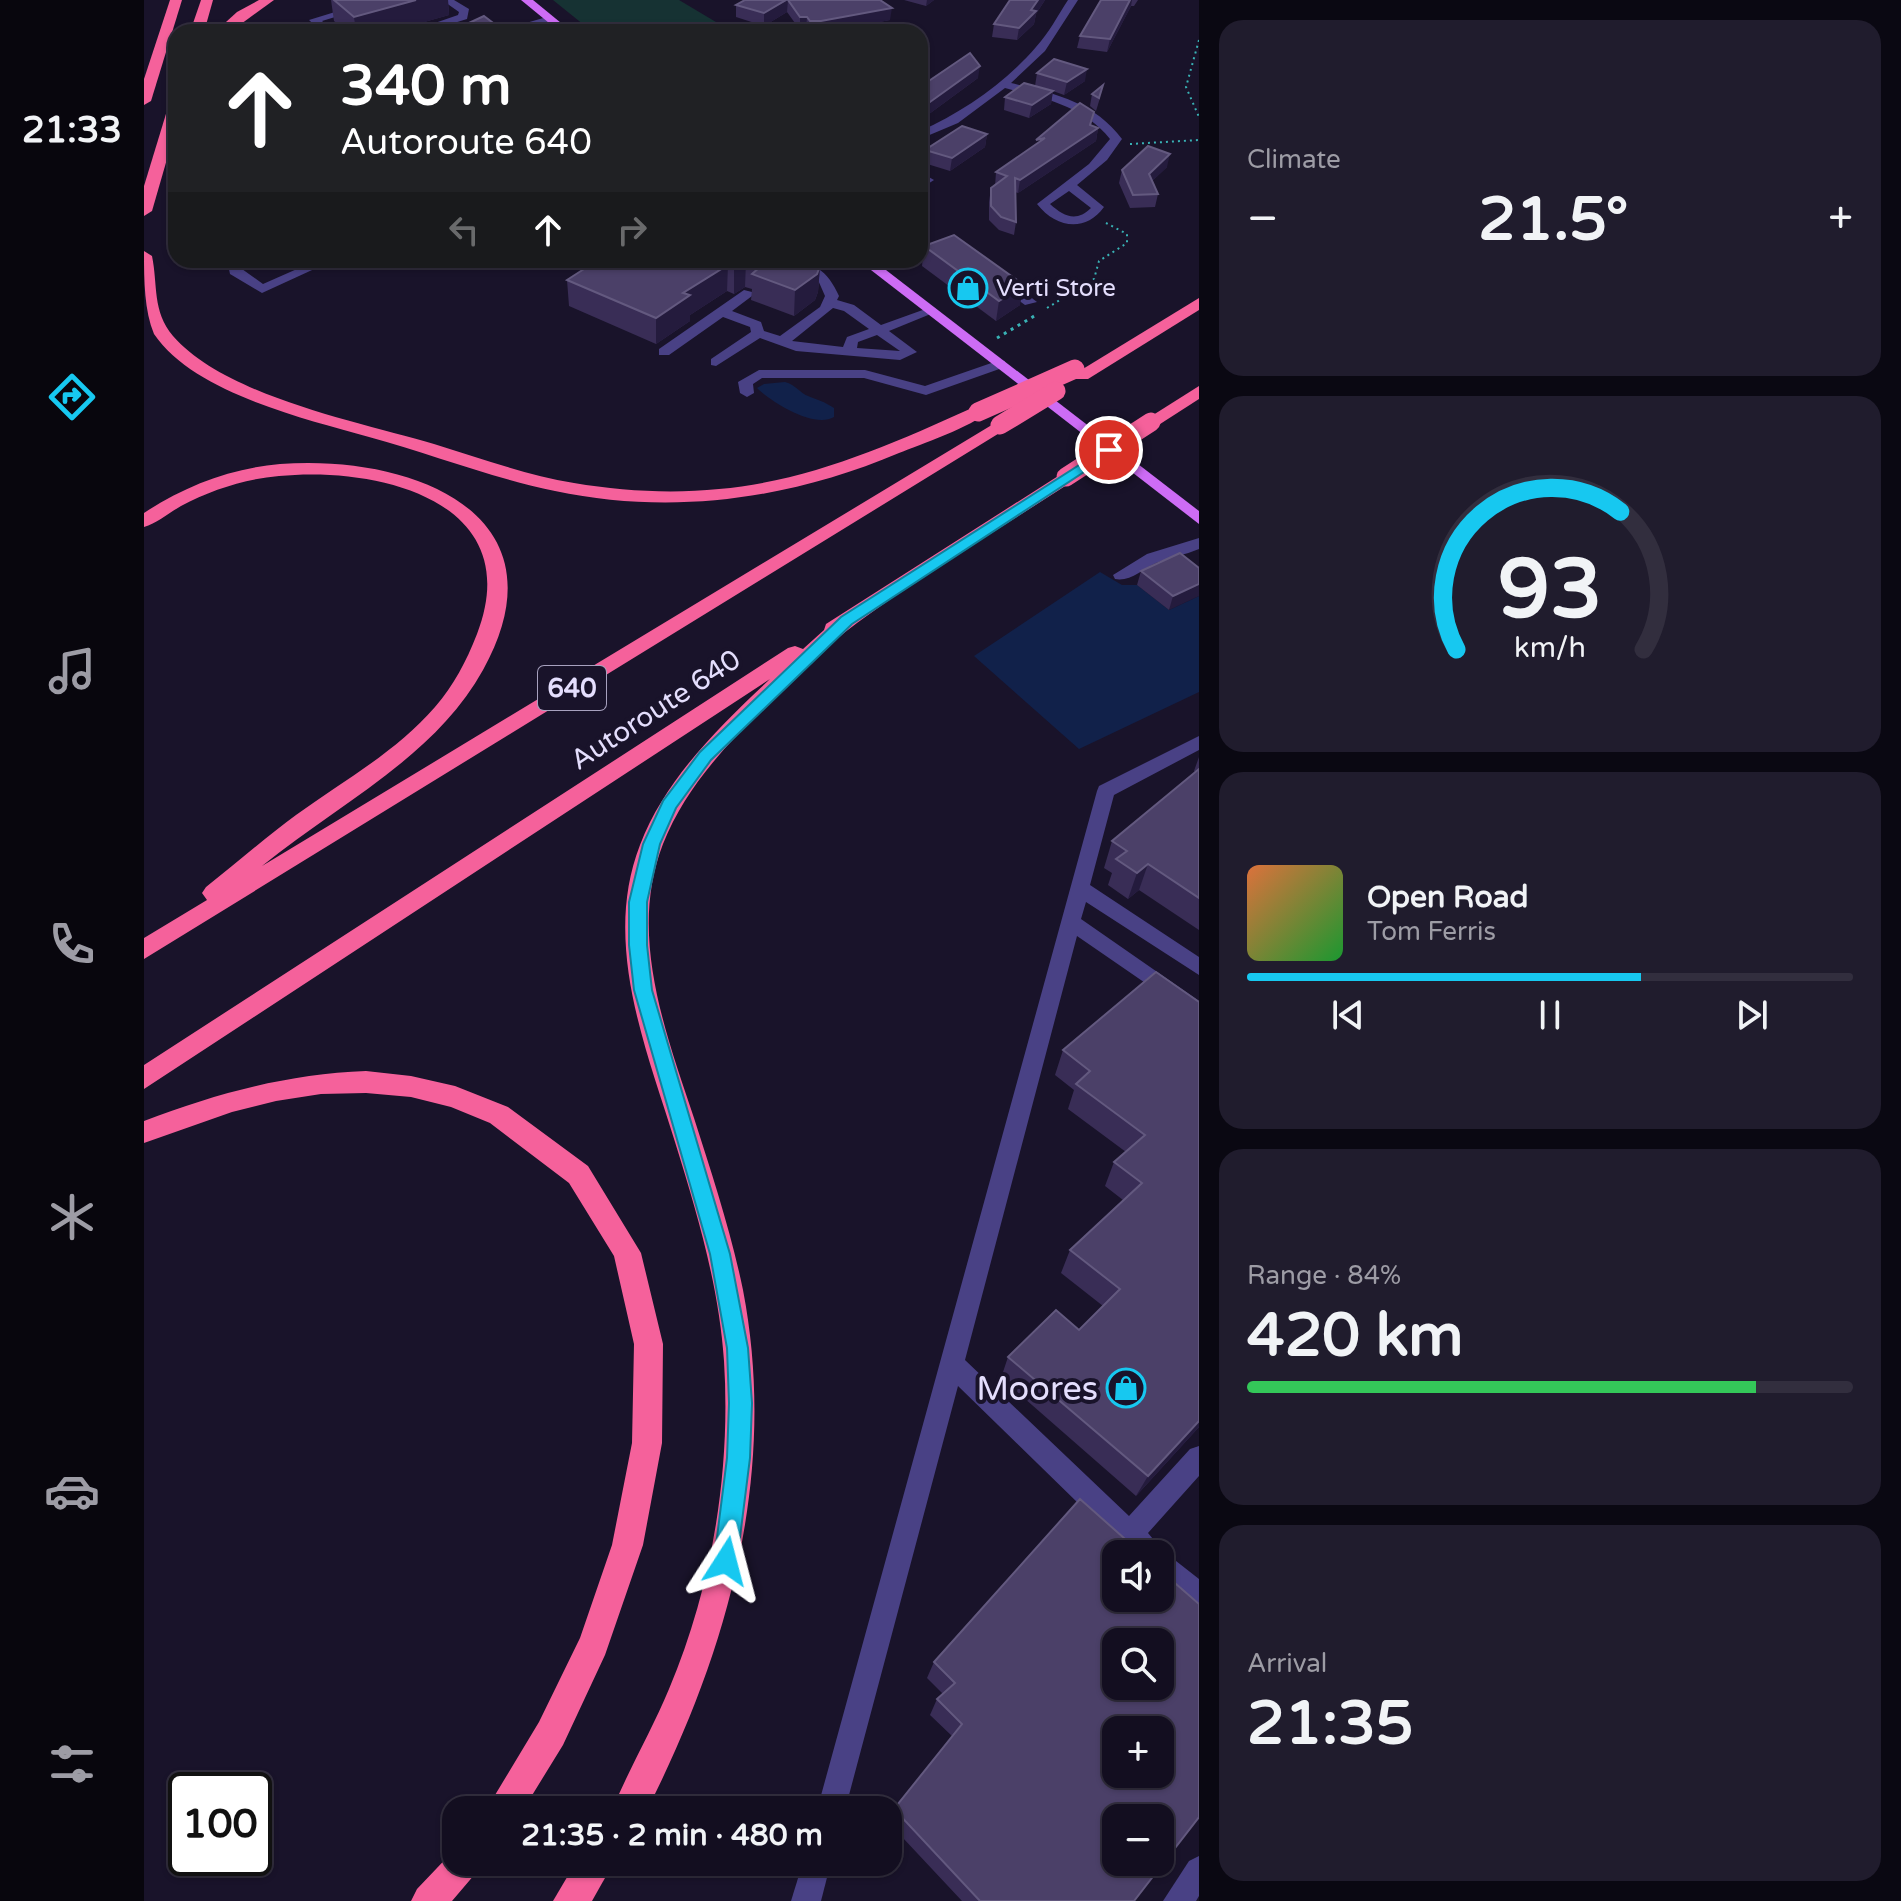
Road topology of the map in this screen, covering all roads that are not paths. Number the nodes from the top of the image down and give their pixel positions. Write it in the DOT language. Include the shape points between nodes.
graph roads {
  1 [pos="176,0"];
  2 [pos="207,0"];
  3 [pos="268,0"];
  4 [pos="386,0"];
  5 [pos="447,0"];
  6 [pos="526,0"];
  7 [pos="1073,0"];
  8 [pos="550,19"];
  9 [pos="314,20"];
  10 [pos="168,24"];
  11 [pos="200,24"];
  12 [pos="234,24"];
  13 [pos="311,24"];
  14 [pos="319,24"];
  15 [pos="440,24"];
  16 [pos="530,24"];
  17 [pos="557,24"];
  18 [pos="168,25"];
  19 [pos="1002,84"];
  20 [pos="144,101"];
  21 [pos="168,131"];
  22 [pos="928,131"];
  23 [pos="1068,184"];
  24 [pos="144,211"];
  25 [pos="144,256"];
  26 [pos="235,268"];
  27 [pos="309,268"];
  28 [pos="806,268"];
  29 [pos="875,268"];
  30 [pos="995,276"];
  31 [pos="749,293"];
  32 [pos="1030,302"];
  33 [pos="831,303"];
  34 [pos="1199,303"];
  35 [pos="931,311"];
  36 [pos="722,312"];
  37 [pos="879,330"];
  38 [pos="758,333"];
  39 [pos="782,342"];
  40 [pos="849,351"];
  41 [pos="664,352"];
  42 [pos="716,362"];
  43 [pos="1000,364"];
  44 [pos="1079,372"];
  45 [pos="1199,391"];
  46 [pos="747,393"];
  47 [pos="1199,519"];
  48 [pos="144,521"];
  49 [pos="1199,543"];
  50 [pos="1121,575"];
  51 [pos="847,620"];
  52 [pos="1199,742"];
  53 [pos="1081,889"];
  54 [pos="1070,921"];
  55 [pos="144,949"];
  56 [pos="1199,967"];
  57 [pos="1199,1012"];
  58 [pos="144,1078"];
  59 [pos="144,1132"];
  60 [pos="951,1363"];
  61 [pos="1199,1458"];
  62 [pos="1129,1535"];
  63 [pos="1135,1540"];
  64 [pos="1174,1575"];
  65 [pos="1199,1597"];
  66 [pos="513,1796"];
  67 [pos="636,1796"];
  68 [pos="835,1796"];
  69 [pos="1199,1871"];
  70 [pos="451,1876"];
  71 [pos="588,1876"];
  72 [pos="813,1876"];
  73 [pos="429,1901"];
  74 [pos="571,1901"];
  75 [pos="806,1901"];
  76 [pos="1178,1901"];
  1 -- 10 [label="highway"];
  2 -- 11 [label="highway"];
  3 -- 12 [label="highway"];
  4 -- 9 [label="street"];
  5 -- 15 [label="street" via="465,11 463,17"];
  6 -- 8 [label="main road"];
  7 -- 19 [label="street" via="1041,49"];
  8 -- 16 [label="street"];
  8 -- 17 [label="main road"];
  9 -- 13 [label="street"];
  9 -- 14 [label="street"];
  18 -- 20 [label="highway"];
  19 -- 22 [label="street" via="965,114"];
  19 -- 23 [label="street" via="1080,109 1108,125 1116,139 1110,153"];
  21 -- 24 [label="highway"];
  25 -- 44 [label="highway, bridge" via="153,319 171,345 200,367 292,406 529,479 620,495 695,497 805,482"];
  26 -- 27 [label="street" via="262,289"];
  28 -- 33 [label="street" via="824,278"];
  29 -- 35 [label="main road"];
  30 -- 32 [label="street"];
  31 -- 36 [label="street"];
  33 -- 37 [label="street" via="849,308"];
  33 -- 39 [label="street"];
  34 -- 44 [label="highway, 640"];
  35 -- 37 [label="street"];
  35 -- 43 [label="main road"];
  36 -- 38 [label="street" via="756,325"];
  36 -- 41 [label="street"];
  37 -- 40 [label="street" via="852,340"];
  37 -- 40 [label="street" via="910,352 900,356"];
  38 -- 39 [label="street"];
  38 -- 42 [label="street"];
  39 -- 40 [label="street"];
  43 -- 46 [label="street" via="926,391 865,374 759,374 745,382"];
  43 -- 47 [label="main road"];
  44 -- 55 [label="highway, 640, bridge"];
  45 -- 51 [label="highway, Autoroute 640, bridge"];
  48 -- 55 [label="highway" via="198,491 247,475 314,467 375,472 427,488 461,508 491,550 498,589 479,658 431,724"];
  49 -- 50 [label="street"];
  51 -- 58 [label="highway, Autoroute 640"];
  51 -- 67 [label="highway" via="691,773 660,824 641,884 638,945 643,990 720,1254 734,1322 740,1403 732,1515 717,1596 680,1704"];
  52 -- 53 [label="street" via="1106,791"];
  53 -- 54 [label="street"];
  53 -- 56 [label="street"];
  54 -- 57 [label="street"];
  54 -- 60 [label="street"];
  59 -- 66 [label="highway" via="277,1089 351,1081 423,1087 479,1105 532,1134 586,1183 614,1223 634,1271 646,1324 648,1405 638,1500 611,1604 585,1669"];
  60 -- 62 [label="street"];
  60 -- 68 [label="street"];
  61 -- 62 [label="street"];
  62 -- 63 [label="street"];
  64 -- 65 [label="street"];
  69 -- 76 [label="street"];
  70 -- 73 [label="highway"];
  71 -- 74 [label="highway"];
  72 -- 75 [label="street"];
}
